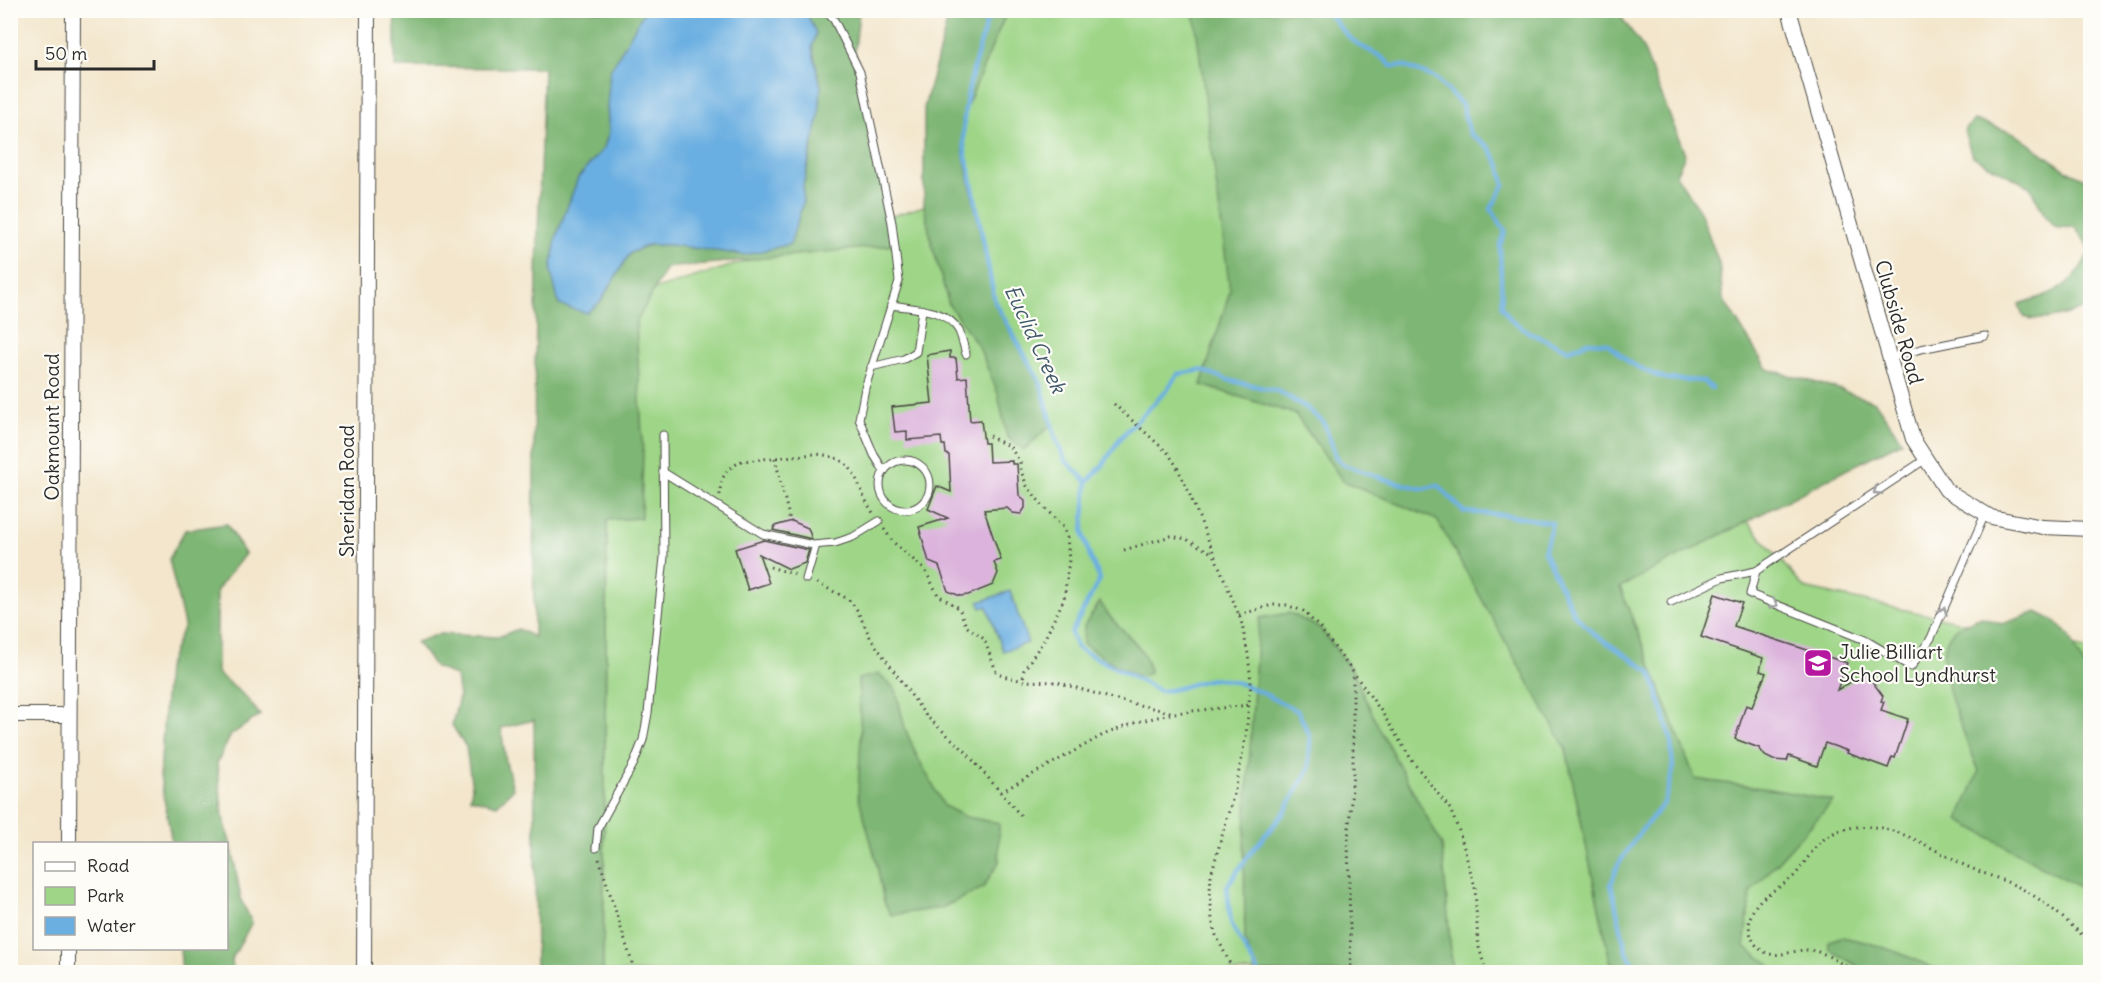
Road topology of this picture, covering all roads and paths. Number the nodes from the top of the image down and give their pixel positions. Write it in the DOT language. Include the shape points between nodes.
graph roads {
  1 [pos="73,10"];
  2 [pos="368,10"];
  3 [pos="825,10"];
  4 [pos="1789,10"];
  5 [pos="891,305"];
  6 [pos="922,310"];
  7 [pos="1985,336"];
  8 [pos="966,354"];
  9 [pos="1889,358"];
  10 [pos="872,367"];
  11 [pos="1113,404"];
  12 [pos="663,435"];
  13 [pos="989,436"];
  14 [pos="775,458"];
  15 [pos="1926,459"];
  16 [pos="884,471"];
  17 [pos="663,472"];
  18 [pos="720,506"];
  19 [pos="1985,514"];
  20 [pos="790,521"];
  21 [pos="879,521"];
  22 [pos="2091,529"];
  23 [pos="816,545"];
  24 [pos="1124,550"];
  25 [pos="1213,553"];
  26 [pos="770,567"];
  27 [pos="1756,571"];
  28 [pos="806,579"];
  29 [pos="1671,602"];
  30 [pos="1239,615"];
  31 [pos="1353,672"];
  32 [pos="1023,681"];
  33 [pos="1249,705"];
  34 [pos="1174,712"];
  35 [pos="10,715"];
  36 [pos="69,715"];
  37 [pos="1002,792"];
  38 [pos="1021,816"];
  39 [pos="69,842"];
  40 [pos="596,848"];
  41 [pos="2091,942"];
  42 [pos="68,950"];
  43 [pos="68,972"];
  44 [pos="364,972"];
  45 [pos="635,972"];
  46 [pos="1234,972"];
  47 [pos="1351,972"];
  48 [pos="1486,972"];
  49 [pos="1856,972"];
  1 -- 36 [label="street, Oakmount Road"];
  2 -- 44 [label="street, Sheridan Road"];
  3 -- 5 [label="lane" via="860,72 892,223 899,281"];
  4 -- 9 [label="street, Clubside Road"];
  5 -- 6 [label="lane"];
  5 -- 10 [label="lane"];
  6 -- 8 [label="lane" via="939,313 952,322 960,332"];
  6 -- 10 [label="lane" via="916,352"];
  7 -- 9 [label="lane"];
  9 -- 15 [label="street, Clubside Road" via="1913,440"];
  10 -- 16 [label="lane" via="859,419"];
  11 -- 25 [label="path" via="1168,453"];
  12 -- 17 [label="lane"];
  13 -- 32 [label="path" via="1010,447 1020,462 1027,486 1063,527 1067,537 1070,560 1064,599 1024,670"];
  14 -- 18 [label="path" via="742,461 732,466 720,485"];
  14 -- 20 [label="path"];
  14 -- 21 [label="path" via="815,454 837,457 851,469"];
  15 -- 19 [label="street, Clubside Road" via="1946,490"];
  15 -- 27 [label="lane, one-way"];
  16 -- 16 [label="lane" via="880,492 891,506 906,510 927,498 928,474 917,462 900,460"];
  17 -- 18 [label="lane"];
  17 -- 40 [label="lane" via="664,557 643,740 598,828"];
  18 -- 23 [label="lane" via="763,534"];
  19 -- 22 [label="street, Clubside Road" via="2043,527"];
  27 -- 19 [label="lane, one-way" via="1750,594 1865,640 1911,667 1930,638"];
  21 -- 23 [label="lane" via="853,537"];
  21 -- 32 [label="path" via="893,542 925,570 938,595 959,608 966,626 984,639 996,670"];
  23 -- 28 [label="lane"];
  24 -- 25 [label="path" via="1171,536"];
  25 -- 30 [label="path"];
  26 -- 28 [label="path"];
  27 -- 29 [label="lane" via="1722,578"];
  28 -- 37 [label="path" via="848,599 926,716"];
  30 -- 31 [label="path" via="1272,605 1303,611"];
  30 -- 33 [label="path" via="1248,654"];
  31 -- 47 [label="path" via="1353,774 1348,840"];
  31 -- 48 [label="path" via="1413,762 1450,809 1460,831 1475,887 1478,944"];
  32 -- 34 [label="path" via="1057,682"];
  33 -- 34 [label="path"];
  33 -- 46 [label="path" via="1236,786 1210,891 1216,935"];
  34 -- 37 [label="path" via="1103,735"];
  35 -- 36 [label="street"];
  36 -- 39 [label="street, Oakmount Road"];
  37 -- 38 [label="path"];
  40 -- 45 [label="path"];
  41 -- 49 [label="path" via="2045,903 1993,875 1965,866 1891,829 1851,828 1823,840 1797,873 1760,899 1752,912 1749,929 1764,952 1772,955 1816,951"];
  42 -- 43 [label="street"];
}
